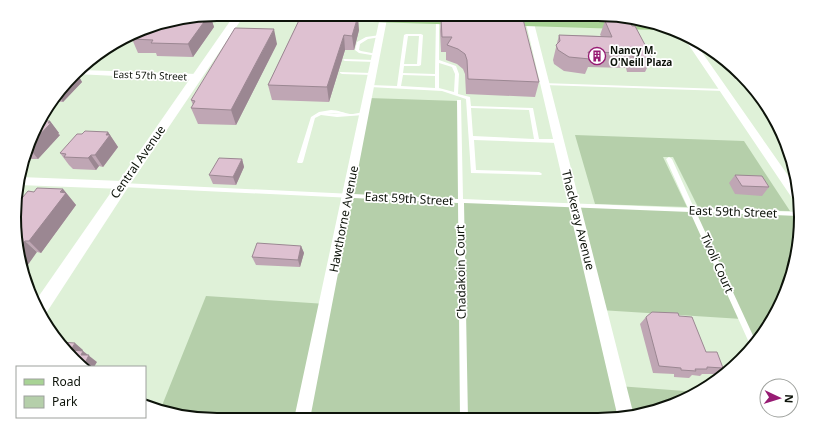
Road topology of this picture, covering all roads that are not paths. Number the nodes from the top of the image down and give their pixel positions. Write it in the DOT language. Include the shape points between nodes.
graph roads {
  1 [pos="235,21"];
  2 [pos="383,21"];
  3 [pos="442,21"];
  4 [pos="471,21"];
  5 [pos="530,23"];
  6 [pos="639,26"];
  7 [pos="380,36"];
  8 [pos="694,46"];
  9 [pos="375,58"];
  10 [pos="345,60"];
  11 [pos="437,61"];
  12 [pos="402,65"];
  13 [pos="85,72"];
  14 [pos="342,73"];
  15 [pos="372,74"];
  16 [pos="401,74"];
  17 [pos="437,75"];
  18 [pos="197,77"];
  19 [pos="544,84"];
  20 [pos="370,86"];
  21 [pos="399,87"];
  22 [pos="437,90"];
  23 [pos="724,90"];
  24 [pos="456,94"];
  25 [pos="459,102"];
  26 [pos="469,107"];
  27 [pos="364,114"];
  28 [pos="471,138"];
  29 [pos="537,140"];
  30 [pos="558,141"];
  31 [pos="669,159"];
  32 [pos="300,162"];
  33 [pos="540,174"];
  34 [pos="24,182"];
  35 [pos="122,185"];
  36 [pos="792,190"];
  37 [pos="349,196"];
  38 [pos="460,201"];
  39 [pos="575,206"];
  40 [pos="694,211"];
  41 [pos="794,214"];
  42 [pos="42,306"];
  43 [pos="751,338"];
  44 [pos="624,411"];
  45 [pos="303,413"];
  46 [pos="464,413"];
  1 -- 18 [label="street, Central Avenue"];
  2 -- 7 [label="street, Hawthorne Avenue"];
  3 -- 11 [label="lane"];
  4 -- 5 [label="main road"];
  5 -- 6 [label="main road"];
  5 -- 19 [label="street, Thackeray Avenue"];
  7 -- 9 [label="street, Hawthorne Avenue"];
  7 -- 9 [label="lane" via="367,38 358,43 357,50"];
  8 -- 23 [label="street"];
  9 -- 10 [label="lane"];
  9 -- 15 [label="street, Hawthorne Avenue"];
  11 -- 17 [label="lane"];
  11 -- 24 [label="lane" via="454,66 457,74"];
  12 -- 12 [label="lane" via="406,35 421,35 419,65"];
  12 -- 16 [label="lane"];
  13 -- 18 [label="street, East 57th Street"];
  14 -- 15 [label="lane"];
  15 -- 20 [label="street, Hawthorne Avenue"];
  16 -- 17 [label="lane"];
  16 -- 21 [label="lane"];
  17 -- 22 [label="lane"];
  18 -- 35 [label="street, Central Avenue"];
  19 -- 23 [label="lane"];
  19 -- 30 [label="street, Thackeray Avenue"];
  20 -- 21 [label="lane"];
  20 -- 27 [label="street, Hawthorne Avenue"];
  21 -- 22 [label="lane"];
  22 -- 24 [label="lane"];
  23 -- 36 [label="street"];
  24 -- 26 [label="lane" via="468,98"];
  25 -- 38 [label="lane, Chadakoin Court"];
  26 -- 28 [label="lane"];
  26 -- 29 [label="lane" via="531,109"];
  27 -- 32 [label="lane" via="328,110 313,117"];
  27 -- 37 [label="street, Hawthorne Avenue"];
  28 -- 29 [label="lane"];
  28 -- 33 [label="lane" via="473,172"];
  29 -- 30 [label="lane"];
  30 -- 39 [label="street, Thackeray Avenue"];
  31 -- 40 [label="lane, Tivoli Court"];
  34 -- 35 [label="street, East 59th Street" via="41,187"];
  35 -- 37 [label="lane, East 59th Street"];
  35 -- 42 [label="street, Central Avenue"];
  37 -- 38 [label="lane, East 59th Street"];
  37 -- 45 [label="street, Hawthorne Avenue"];
  38 -- 39 [label="lane, East 59th Street"];
  38 -- 46 [label="lane, Chadakoin Court"];
  39 -- 40 [label="lane, East 59th Street"];
  39 -- 44 [label="street, Thackeray Avenue"];
  40 -- 41 [label="lane, East 59th Street"];
  40 -- 43 [label="lane, Tivoli Court"];
}
